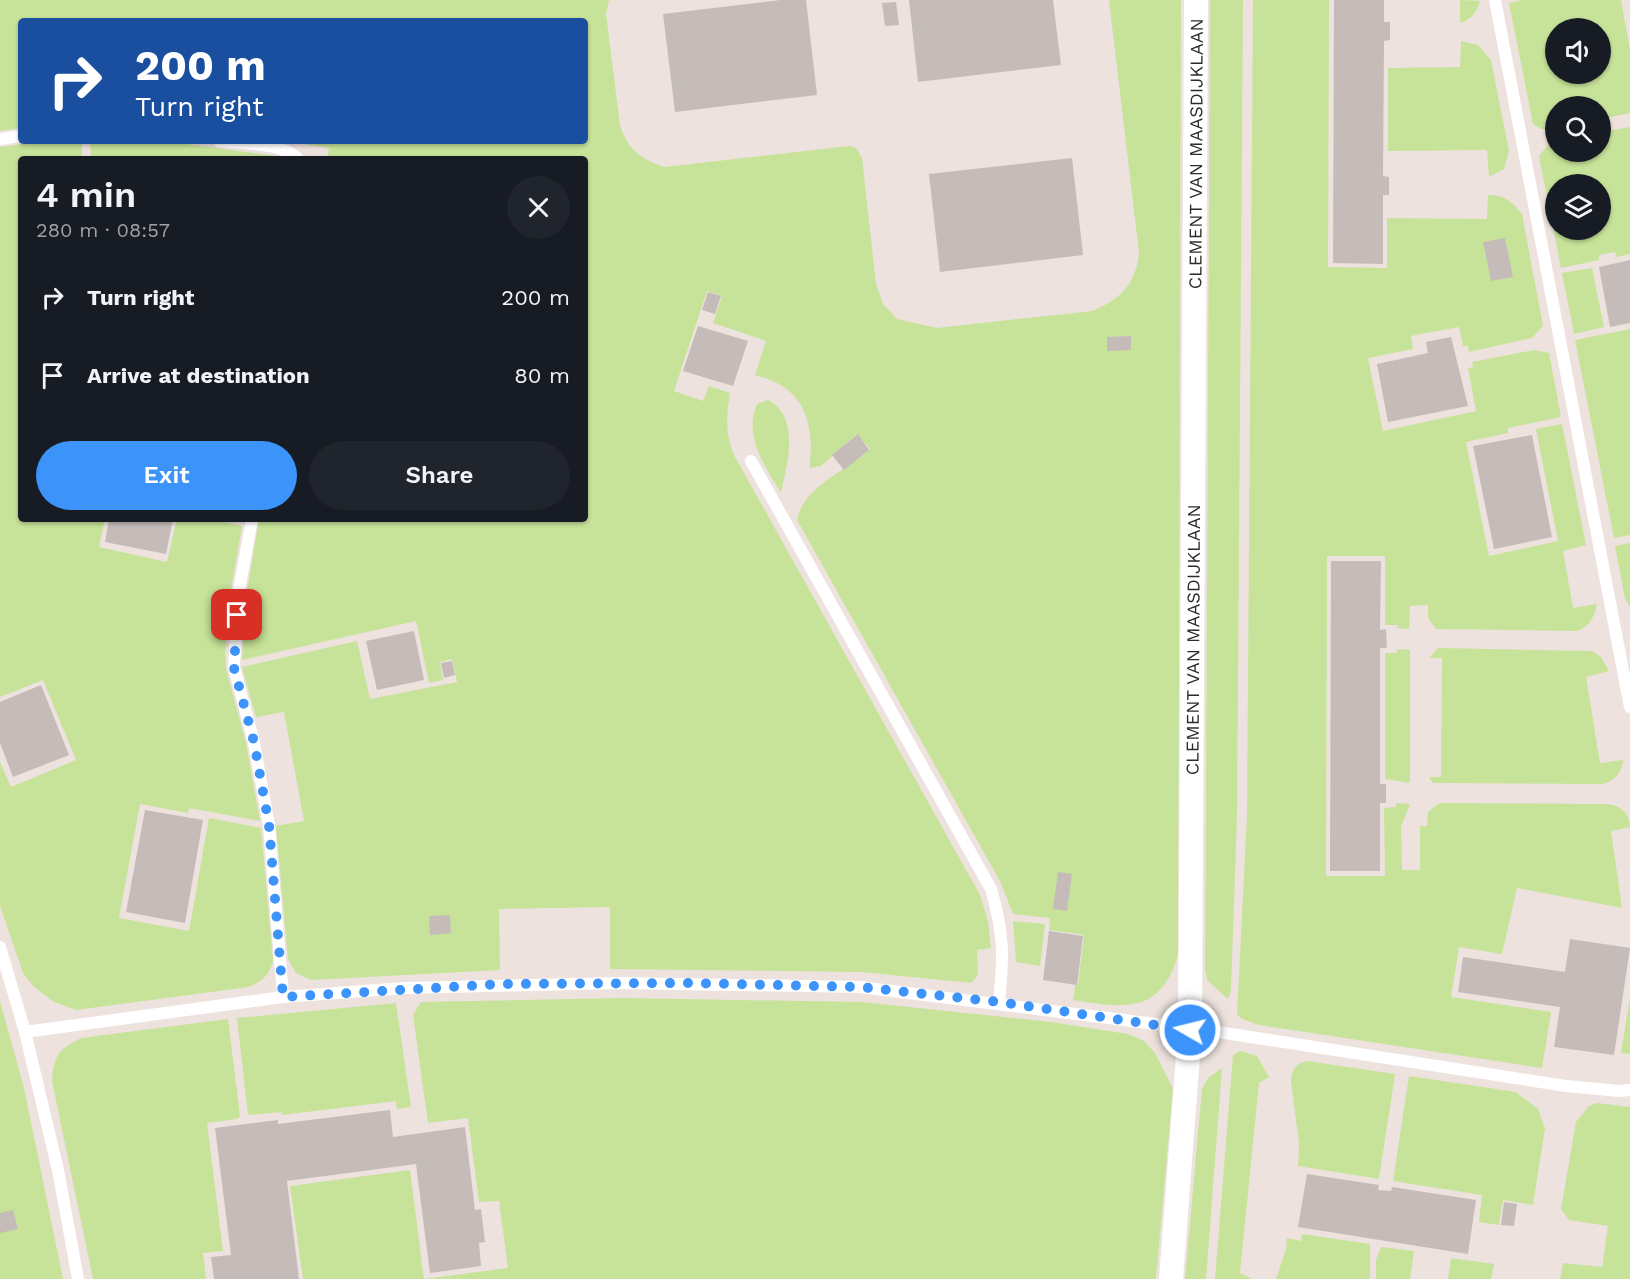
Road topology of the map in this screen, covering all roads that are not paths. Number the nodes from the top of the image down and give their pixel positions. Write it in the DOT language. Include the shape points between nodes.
graph roads {
  1 [pos="1196,0"];
  2 [pos="1495,0"];
  3 [pos="18,136"];
  4 [pos="0,139"];
  5 [pos="244,144"];
  6 [pos="296,156"];
  7 [pos="751,461"];
  8 [pos="251,522"];
  9 [pos="1624,638"];
  10 [pos="1630,707"];
  11 [pos="0,947"];
  12 [pos="283,997"];
  13 [pos="999,1002"];
  14 [pos="1190,1030"];
  15 [pos="25,1032"];
  16 [pos="1630,1090"];
  17 [pos="78,1279"];
  18 [pos="1171,1279"];
  1 -- 14 [label="street, CLEMENT VAN MAASDIJKLAAN"];
  2 -- 9 [label="lane"];
  3 -- 4 [label="lane"];
  5 -- 6 [label="lane" via="278,148"];
  7 -- 13 [label="lane" via="991,889 1002,925"];
  8 -- 12 [label="lane" via="238,596 234,668 254,742 269,825"];
  9 -- 10 [label="lane"];
  11 -- 15 [label="lane"];
  12 -- 13 [label="lane" via="501,984 689,983 860,987"];
  12 -- 15 [label="lane"];
  13 -- 14 [label="lane"];
  14 -- 16 [label="lane" via="1566,1086"];
  14 -- 18 [label="street, CLEMENT VAN MAASDIJKLAAN"];
  15 -- 17 [label="lane" via="58,1170"];
}
